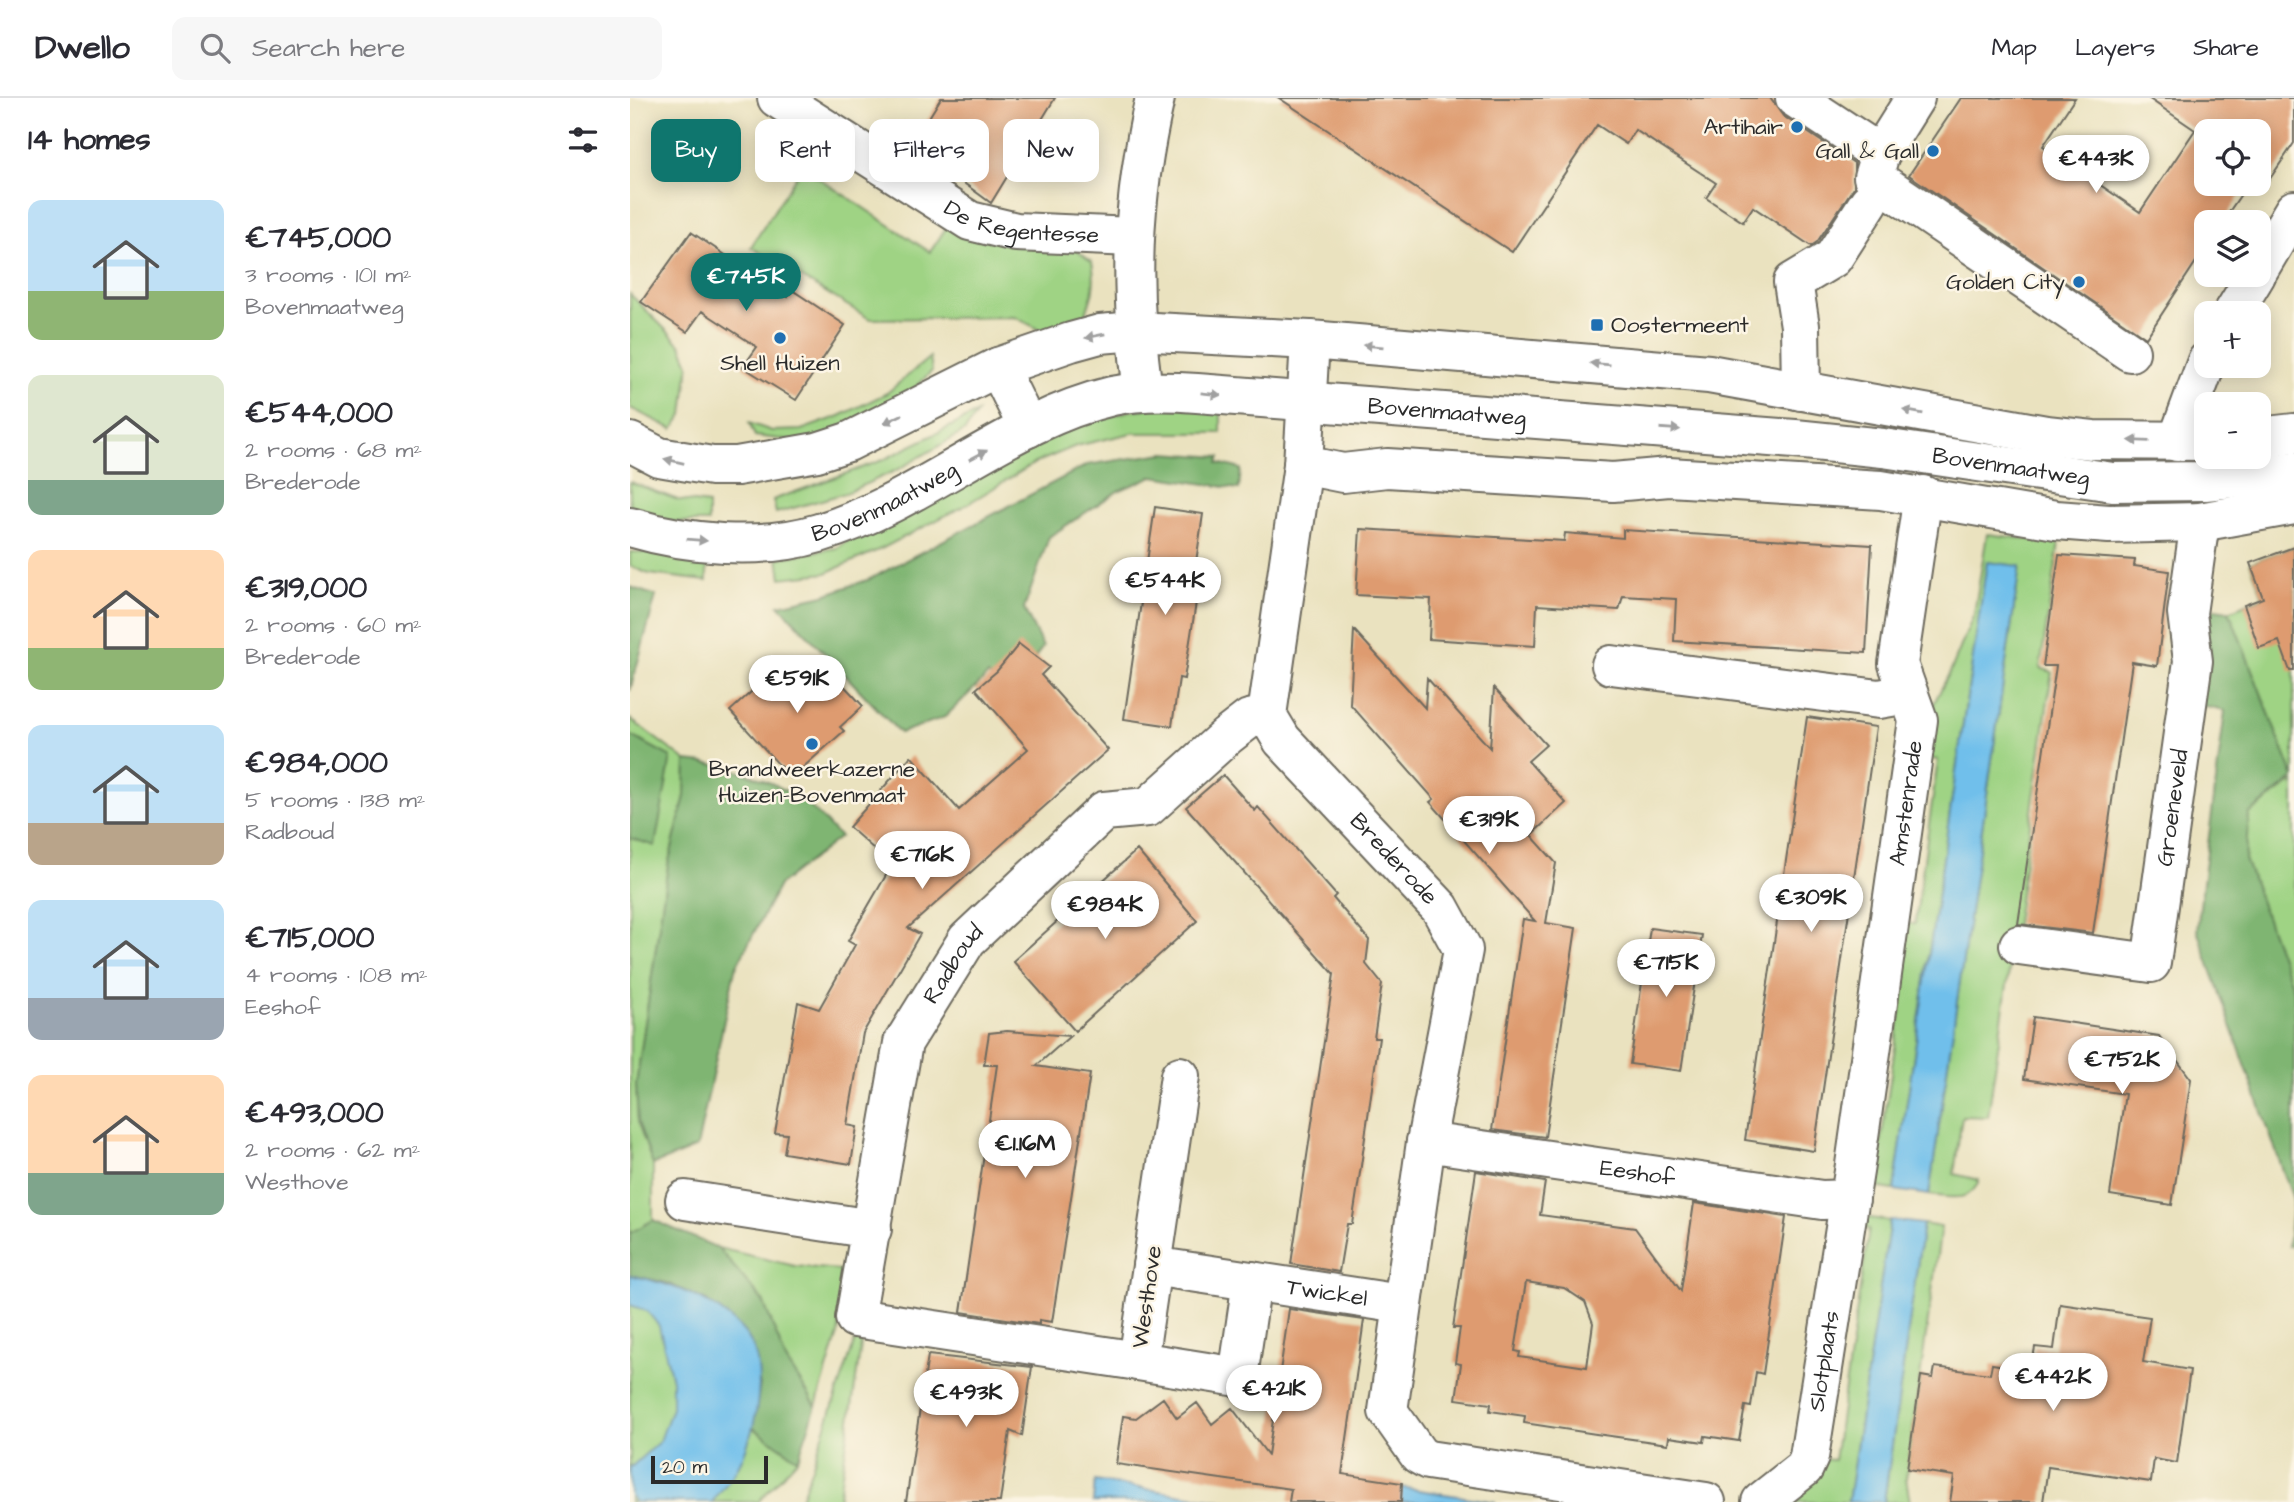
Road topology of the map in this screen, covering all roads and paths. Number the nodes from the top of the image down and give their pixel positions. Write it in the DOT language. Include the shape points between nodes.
graph roads {
  1 [pos="777,98"];
  2 [pos="1155,98"];
  3 [pos="1795,98"];
  4 [pos="1915,98"];
  5 [pos="1874,178"];
  6 [pos="2289,218"];
  7 [pos="1133,237"];
  8 [pos="2271,248"];
  9 [pos="1135,331"];
  10 [pos="1310,340"];
  11 [pos="2130,352"];
  12 [pos="998,367"];
  13 [pos="2204,378"];
  14 [pos="1801,391"];
  15 [pos="1143,392"];
  16 [pos="1307,403"];
  17 [pos="1028,428"];
  18 [pos="2294,433"];
  19 [pos="2271,436"];
  20 [pos="630,442"];
  21 [pos="2192,442"];
  22 [pos="1303,465"];
  23 [pos="2294,471"];
  24 [pos="1923,495"];
  25 [pos="2294,505"];
  26 [pos="2200,522"];
  27 [pos="630,527"];
  28 [pos="1611,665"];
  29 [pos="1908,694"];
  30 [pos="1267,715"];
  31 [pos="2019,945"];
  32 [pos="1180,1076"];
  33 [pos="1426,1142"];
  34 [pos="1850,1199"];
  35 [pos="685,1200"];
  36 [pos="872,1229"];
  37 [pos="1152,1266"];
  38 [pos="1252,1281"];
  39 [pos="1401,1304"];
  40 [pos="855,1318"];
  41 [pos="1138,1361"];
  42 [pos="1614,1495"];
  43 [pos="1706,1502"];
  44 [pos="1761,1502"];
  1 -- 7 [label="street, De Regentesse" via="970,221 1016,232"];
  2 -- 7 [label="street, De Regentesse"];
  3 -- 5 [label="street"];
  4 -- 5 [label="street"];
  5 -- 11 [label="street"];
  5 -- 14 [label="street" via="1833,258 1793,282 1800,326"];
  6 -- 8 [label="street"];
  7 -- 9 [label="street, De Regentesse"];
  9 -- 10 [label="street, Bovenmaatweg"];
  9 -- 12 [label="street, Bovenmaatweg, one-way" via="1100,334"];
  9 -- 15 [label="street, De Regentesse"];
  14 -- 10 [label="street, Bovenmaatweg, one-way" via="1709,374"];
  10 -- 16 [label="street"];
  12 -- 17 [label="street"];
  12 -- 20 [label="street, Bovenmaatweg, one-way" via="848,442 778,460 737,466 686,464"];
  13 -- 21 [label="street"];
  21 -- 14 [label="street, Bovenmaatweg, one-way" via="2046,435"];
  15 -- 16 [label="street, Bovenmaatweg, one-way"];
  15 -- 17 [label="street, Bovenmaatweg" via="1113,396"];
  16 -- 22 [label="street"];
  16 -- 23 [label="street, Bovenmaatweg, one-way" via="1883,448 2113,482 2205,481"];
  27 -- 17 [label="street, Bovenmaatweg, one-way" via="671,537 740,543 817,534 874,510"];
  18 -- 19 [label="street"];
  22 -- 24 [label="street, Bovenmaatweg" via="1343,473 1387,468 1613,482 1669,477"];
  22 -- 30 [label="street"];
  24 -- 26 [label="street, Bovenmaatweg" via="2056,520 2151,525"];
  24 -- 29 [label="street, Amstenrade" via="1898,664"];
  25 -- 26 [label="street, Bovenmaatweg"];
  26 -- 31 [label="street, Groeneveld" via="2187,613 2193,661 2151,963"];
  28 -- 29 [label="street" via="1879,699"];
  29 -- 34 [label="street, Amstenrade" via="1918,720"];
  30 -- 33 [label="street, Brederode" via="1282,740 1440,908 1463,950"];
  30 -- 36 [label="street, Radboud" via="1249,719 1227,736 1148,807 1104,811 967,940 903,1043"];
  32 -- 37 [label="street, Westhove"];
  33 -- 34 [label="street, Eeshof" via="1822,1200"];
  33 -- 39 [label="street, Brederode"];
  34 -- 44 [label="street, Slotplaats" via="1808,1463"];
  35 -- 36 [label="street"];
  36 -- 40 [label="street, Radboud"];
  37 -- 38 [label="street, Twickel"];
  37 -- 41 [label="street, Westhove"];
  38 -- 39 [label="street, Twickel"];
  38 -- 41 [label="street" via="1238,1377"];
  39 -- 42 [label="street, Brederode" via="1388,1400 1391,1416 1424,1459"];
  40 -- 41 [label="street, Westhove"];
  42 -- 43 [label="street"];
}
